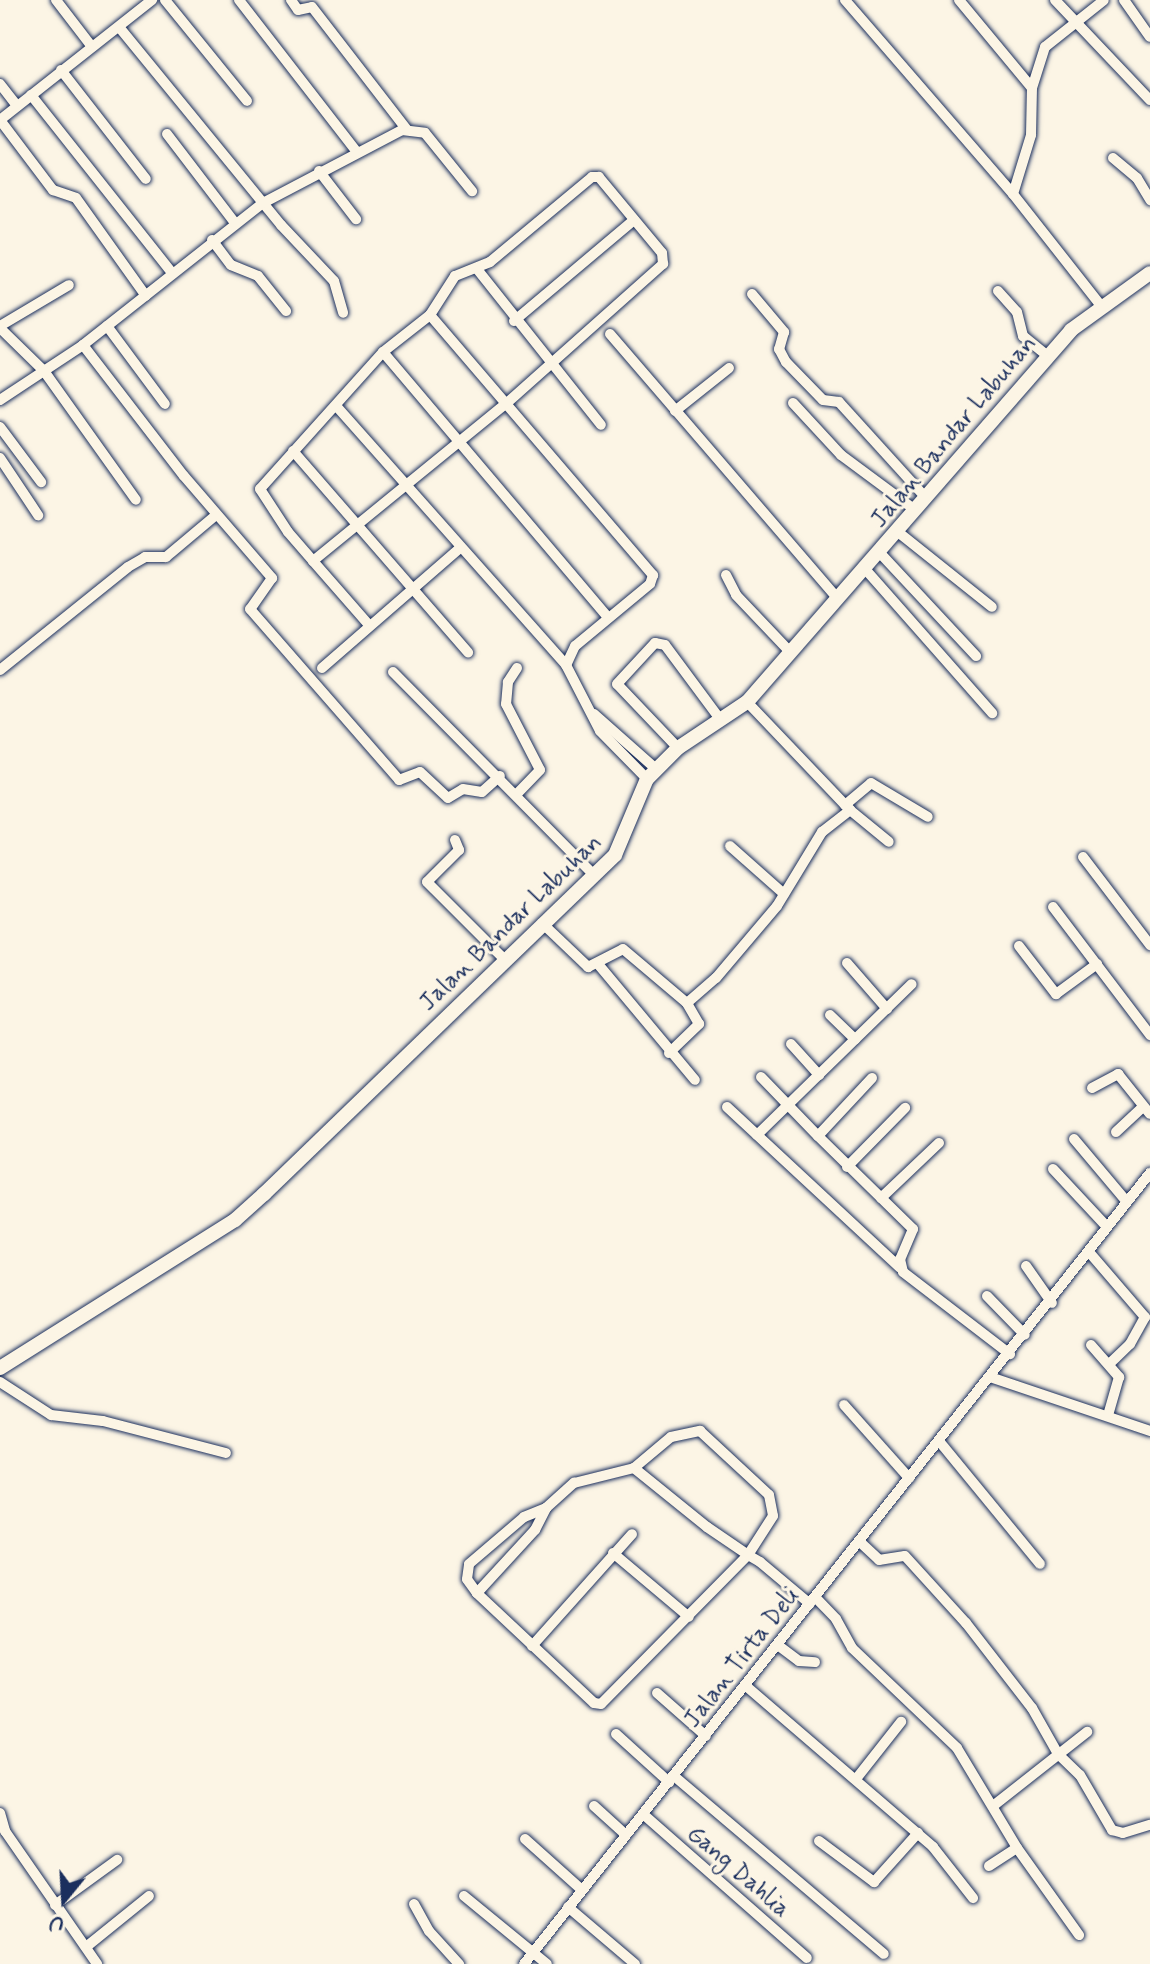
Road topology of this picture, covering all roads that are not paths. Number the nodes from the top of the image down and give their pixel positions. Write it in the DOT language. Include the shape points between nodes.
graph roads {
  1 [pos="56,0"];
  2 [pos="152,0"];
  3 [pos="165,0"];
  4 [pos="239,0"];
  5 [pos="291,0"];
  6 [pos="845,0"];
  7 [pos="959,0"];
  8 [pos="1055,0"];
  9 [pos="1104,0"];
  10 [pos="1124,0"];
  11 [pos="137,5"];
  12 [pos="1072,22"];
  13 [pos="119,27"];
  14 [pos="1150,37"];
  15 [pos="92,47"];
  16 [pos="61,70"];
  17 [pos="0,84"];
  18 [pos="1032,88"];
  19 [pos="31,95"];
  20 [pos="1150,100"];
  21 [pos="247,101"];
  22 [pos="17,106"];
  23 [pos="0,120"];
  24 [pos="407,130"];
  25 [pos="167,134"];
  26 [pos="357,152"];
  27 [pos="1113,158"];
  28 [pos="319,171"];
  29 [pos="146,179"];
  30 [pos="472,191"];
  31 [pos="1013,194"];
  32 [pos="1150,200"];
  33 [pos="263,203"];
  34 [pos="356,219"];
  35 [pos="634,220"];
  36 [pos="235,223"];
  37 [pos="212,240"];
  38 [pos="477,269"];
  39 [pos="1150,273"];
  40 [pos="173,274"];
  41 [pos="69,285"];
  42 [pos="998,291"];
  43 [pos="752,294"];
  44 [pos="146,296"];
  45 [pos="1102,307"];
  46 [pos="286,311"];
  47 [pos="343,313"];
  48 [pos="430,315"];
  49 [pos="514,321"];
  50 [pos="107,326"];
  51 [pos="0,327"];
  52 [pos="610,334"];
  53 [pos="83,345"];
  54 [pos="383,352"];
  55 [pos="1048,356"];
  56 [pos="550,365"];
  57 [pos="729,368"];
  58 [pos="44,371"];
  59 [pos="0,400"];
  60 [pos="508,402"];
  61 [pos="793,403"];
  62 [pos="165,404"];
  63 [pos="338,408"];
  64 [pos="675,411"];
  65 [pos="601,425"];
  66 [pos="0,427"];
  67 [pos="459,444"];
  68 [pos="293,451"];
  69 [pos="0,458"];
  70 [pos="41,482"];
  71 [pos="405,484"];
  72 [pos="926,498"];
  73 [pos="136,500"];
  74 [pos="915,510"];
  75 [pos="38,515"];
  76 [pos="216,515"];
  77 [pos="357,524"];
  78 [pos="898,532"];
  79 [pos="461,547"];
  80 [pos="880,553"];
  81 [pos="313,561"];
  82 [pos="866,570"];
  83 [pos="726,575"];
  84 [pos="414,587"];
  85 [pos="838,599"];
  86 [pos="992,607"];
  87 [pos="608,617"];
  88 [pos="369,625"];
  89 [pos="468,652"];
  90 [pos="790,652"];
  91 [pos="976,656"];
  92 [pos="566,665"];
  93 [pos="322,668"];
  94 [pos="517,668"];
  95 [pos="0,670"];
  96 [pos="393,672"];
  97 [pos="747,702"];
  98 [pos="992,713"];
  99 [pos="720,719"];
  100 [pos="678,748"];
  101 [pos="651,774"];
  102 [pos="500,776"];
  103 [pos="518,793"];
  104 [pos="848,807"];
  105 [pos="928,817"];
  106 [pos="455,840"];
  107 [pos="889,842"];
  108 [pos="730,846"];
  109 [pos="1083,857"];
  110 [pos="594,875"];
  111 [pos="784,894"];
  112 [pos="1053,907"];
  113 [pos="542,923"];
  114 [pos="1150,945"];
  115 [pos="1019,946"];
  116 [pos="504,959"];
  117 [pos="847,963"];
  118 [pos="598,964"];
  119 [pos="1097,964"];
  120 [pos="912,984"];
  121 [pos="687,1003"];
  122 [pos="887,1009"];
  123 [pos="830,1015"];
  124 [pos="1150,1035"];
  125 [pos="855,1039"];
  126 [pos="791,1044"];
  127 [pos="669,1053"];
  128 [pos="819,1075"];
  129 [pos="761,1077"];
  130 [pos="872,1078"];
  131 [pos="695,1080"];
  132 [pos="1092,1088"];
  133 [pos="788,1105"];
  134 [pos="727,1107"];
  135 [pos="905,1108"];
  136 [pos="1146,1111"];
  137 [pos="1116,1132"];
  138 [pos="757,1135"];
  139 [pos="818,1136"];
  140 [pos="1074,1139"];
  141 [pos="939,1143"];
  142 [pos="847,1167"];
  143 [pos="1053,1169"];
  144 [pos="1150,1173"];
  145 [pos="881,1198"];
  146 [pos="1127,1202"];
  147 [pos="1107,1227"];
  148 [pos="1089,1252"];
  149 [pos="1026,1266"];
  150 [pos="900,1268"];
  151 [pos="987,1296"];
  152 [pos="1052,1303"];
  153 [pos="1025,1335"];
  154 [pos="1091,1345"];
  155 [pos="1010,1354"];
  156 [pos="1110,1363"];
  157 [pos="0,1368"];
  158 [pos="990,1377"];
  159 [pos="0,1382"];
  160 [pos="844,1405"];
  161 [pos="1108,1415"];
  162 [pos="1150,1431"];
  163 [pos="939,1441"];
  164 [pos="226,1453"];
  165 [pos="634,1468"];
  166 [pos="909,1478"];
  167 [pos="546,1508"];
  168 [pos="632,1534"];
  169 [pos="860,1542"];
  170 [pos="613,1553"];
  171 [pos="748,1555"];
  172 [pos="1040,1564"];
  173 [pos="477,1593"];
  174 [pos="813,1601"];
  175 [pos="689,1617"];
  176 [pos="532,1646"];
  177 [pos="779,1646"];
  178 [pos="815,1662"];
  179 [pos="746,1686"];
  180 [pos="657,1693"];
  181 [pos="901,1722"];
  182 [pos="1087,1732"];
  183 [pos="616,1734"];
  184 [pos="706,1736"];
  185 [pos="1058,1754"];
  186 [pos="672,1779"];
  187 [pos="856,1779"];
  188 [pos="594,1806"];
  189 [pos="993,1806"];
  190 [pos="0,1813"];
  191 [pos="643,1814"];
  192 [pos="1150,1825"];
  193 [pos="2,1829"];
  194 [pos="918,1833"];
  195 [pos="626,1835"];
  196 [pos="525,1839"];
  197 [pos="819,1841"];
  198 [pos="1017,1848"];
  199 [pos="117,1860"];
  200 [pos="989,1866"];
  201 [pos="582,1890"];
  202 [pos="149,1896"];
  203 [pos="464,1896"];
  204 [pos="973,1898"];
  205 [pos="414,1904"];
  206 [pos="55,1905"];
  207 [pos="568,1907"];
  208 [pos="1079,1935"];
  209 [pos="86,1947"];
  210 [pos="533,1952"];
  211 [pos="884,1954"];
  212 [pos="807,1958"];
  213 [pos="97,1964"];
  214 [pos="459,1964"];
  215 [pos="524,1964"];
  216 [pos="547,1964"];
  217 [pos="635,1964"];
  1 -- 15 [label="street"];
  2 -- 11 [label="street"];
  3 -- 21 [label="street"];
  4 -- 26 [label="street"];
  5 -- 24 [label="street" via="298,10 312,7"];
  6 -- 31 [label="street"];
  7 -- 18 [label="street"];
  8 -- 12 [label="street"];
  9 -- 12 [label="street"];
  10 -- 14 [label="street"];
  11 -- 13 [label="street"];
  12 -- 18 [label="street" via="1045,47"];
  12 -- 20 [label="street"];
  13 -- 15 [label="street"];
  13 -- 33 [label="street"];
  15 -- 16 [label="street"];
  16 -- 19 [label="street"];
  16 -- 29 [label="street"];
  17 -- 22 [label="street"];
  18 -- 31 [label="street" via="1031,135"];
  19 -- 22 [label="street"];
  19 -- 40 [label="street"];
  22 -- 23 [label="street"];
  23 -- 44 [label="street" via="53,190 76,198"];
  24 -- 26 [label="street"];
  24 -- 30 [label="street" via="425,133"];
  25 -- 36 [label="street"];
  26 -- 28 [label="street"];
  27 -- 32 [label="street" via="1137,178"];
  28 -- 33 [label="street"];
  28 -- 34 [label="street"];
  31 -- 45 [label="street"];
  33 -- 36 [label="street"];
  33 -- 47 [label="street" via="334,281"];
  35 -- 38 [label="street" via="595,175"];
  35 -- 49 [label="street"];
  35 -- 56 [label="street" via="662,253 663,264"];
  36 -- 37 [label="street"];
  37 -- 40 [label="street"];
  37 -- 46 [label="street" via="237,270 258,276"];
  38 -- 48 [label="street" via="455,276"];
  38 -- 49 [label="street"];
  39 -- 45 [label="main road, Jalan Bandar Labuhan"];
  40 -- 44 [label="street"];
  41 -- 51 [label="street"];
  42 -- 55 [label="street" via="1017,312 1023,336"];
  43 -- 72 [label="street" via="784,332 779,349 786,362 823,400 839,402"];
  44 -- 50 [label="street"];
  45 -- 55 [label="main road, Jalan Bandar Labuhan"];
  48 -- 54 [label="street"];
  48 -- 60 [label="street"];
  49 -- 56 [label="street"];
  50 -- 53 [label="street"];
  50 -- 62 [label="street"];
  51 -- 58 [label="street"];
  52 -- 64 [label="street"];
  53 -- 58 [label="street"];
  53 -- 76 [label="street"];
  54 -- 63 [label="street"];
  54 -- 67 [label="street"];
  55 -- 72 [label="main road, Jalan Bandar Labuhan"];
  56 -- 60 [label="street"];
  56 -- 65 [label="street"];
  57 -- 64 [label="street"];
  58 -- 59 [label="street"];
  58 -- 73 [label="street"];
  60 -- 67 [label="street"];
  60 -- 87 [label="street" via="653,575 650,584"];
  61 -- 74 [label="street" via="841,455"];
  63 -- 68 [label="street"];
  63 -- 71 [label="street"];
  64 -- 85 [label="street"];
  66 -- 70 [label="street"];
  67 -- 71 [label="street"];
  67 -- 87 [label="street"];
  68 -- 77 [label="street"];
  68 -- 81 [label="street" via="259,493"];
  69 -- 75 [label="street"];
  71 -- 77 [label="street"];
  71 -- 79 [label="street"];
  72 -- 74 [label="main road, Jalan Bandar Labuhan"];
  74 -- 78 [label="main road, Jalan Bandar Labuhan"];
  76 -- 95 [label="street" via="166,557 145,557 128,567"];
  76 -- 102 [label="street" via="273,579 250,609 399,780 418,771 448,798 463,789 482,792"];
  77 -- 81 [label="street"];
  77 -- 84 [label="street"];
  78 -- 80 [label="main road, Jalan Bandar Labuhan"];
  78 -- 86 [label="street"];
  79 -- 84 [label="street"];
  79 -- 92 [label="street"];
  80 -- 82 [label="main road, Jalan Bandar Labuhan"];
  80 -- 91 [label="street"];
  81 -- 88 [label="street"];
  82 -- 85 [label="main road, Jalan Bandar Labuhan"];
  82 -- 98 [label="street"];
  83 -- 90 [label="street" via="736,595"];
  84 -- 88 [label="street"];
  84 -- 89 [label="street"];
  85 -- 90 [label="main road, Jalan Bandar Labuhan"];
  87 -- 92 [label="street" via="571,650"];
  88 -- 93 [label="street"];
  90 -- 97 [label="main road, Jalan Bandar Labuhan"];
  92 -- 101 [label="street" via="573,688"];
  94 -- 103 [label="street" via="508,682 506,704 540,770"];
  96 -- 102 [label="street"];
  97 -- 99 [label="main road, Jalan Bandar Labuhan"];
  97 -- 104 [label="street"];
  99 -- 100 [label="main road, Jalan Bandar Labuhan"];
  99 -- 100 [label="street" via="665,645 655,643 617,684"];
  100 -- 101 [label="main road, Jalan Bandar Labuhan"];
  101 -- 110 [label="main road, Jalan Bandar Labuhan" via="622,847"];
  102 -- 103 [label="street"];
  103 -- 110 [label="street"];
  104 -- 105 [label="street" via="871,783"];
  104 -- 107 [label="street"];
  104 -- 111 [label="street" via="822,832"];
  106 -- 116 [label="street" via="459,850 427,882"];
  108 -- 111 [label="street"];
  109 -- 114 [label="street"];
  110 -- 113 [label="main road, Jalan Bandar Labuhan"];
  111 -- 121 [label="street" via="716,978"];
  112 -- 119 [label="street"];
  113 -- 116 [label="main road, Jalan Bandar Labuhan"];
  113 -- 118 [label="street" via="584,965"];
  115 -- 119 [label="street" via="1056,994"];
  116 -- 157 [label="main road, Jalan Bandar Labuhan" via="235,1220"];
  117 -- 122 [label="street"];
  118 -- 121 [label="street" via="623,949"];
  118 -- 127 [label="street" via="652,1025"];
  119 -- 124 [label="street"];
  120 -- 122 [label="street"];
  121 -- 127 [label="street" via="699,1024"];
  122 -- 125 [label="street"];
  123 -- 125 [label="street"];
  125 -- 128 [label="street"];
  126 -- 128 [label="street"];
  127 -- 131 [label="street"];
  128 -- 133 [label="street"];
  129 -- 133 [label="street"];
  130 -- 139 [label="street"];
  132 -- 136 [label="street" via="1118,1074"];
  133 -- 138 [label="street"];
  133 -- 139 [label="street"];
  134 -- 138 [label="street"];
  135 -- 142 [label="street"];
  136 -- 137 [label="street"];
  138 -- 150 [label="street"];
  139 -- 142 [label="street"];
  140 -- 146 [label="street"];
  141 -- 145 [label="street"];
  142 -- 145 [label="street"];
  143 -- 147 [label="street"];
  144 -- 146 [label="street, Jalan Tirta Deli"];
  145 -- 150 [label="street" via="914,1234"];
  146 -- 147 [label="street, Jalan Tirta Deli"];
  147 -- 148 [label="street, Jalan Tirta Deli"];
  148 -- 152 [label="street, Jalan Tirta Deli"];
  148 -- 156 [label="street" via="1145,1317 1130,1344"];
  149 -- 152 [label="street"];
  150 -- 155 [label="street"];
  151 -- 153 [label="street"];
  152 -- 153 [label="street, Jalan Tirta Deli"];
  153 -- 155 [label="street, Jalan Tirta Deli"];
  154 -- 156 [label="street"];
  155 -- 158 [label="street, Jalan Tirta Deli"];
  156 -- 161 [label="street" via="1119,1377"];
  158 -- 161 [label="street"];
  158 -- 163 [label="street, Jalan Tirta Deli"];
  159 -- 164 [label="street" via="51,1415 103,1421"];
  160 -- 166 [label="street"];
  161 -- 162 [label="street"];
  163 -- 166 [label="street, Jalan Tirta Deli"];
  163 -- 172 [label="street"];
  165 -- 167 [label="street" via="574,1483"];
  165 -- 171 [label="street"];
  165 -- 171 [label="street" via="685,1430 709,1436 773,1503 769,1526"];
  166 -- 169 [label="street, Jalan Tirta Deli"];
  167 -- 173 [label="street" via="535,1530"];
  167 -- 173 [label="street" via="524,1517 469,1564 466,1575"];
  168 -- 170 [label="street"];
  169 -- 174 [label="street, Jalan Tirta Deli"];
  169 -- 185 [label="street" via="879,1560 905,1556 1032,1708"];
  170 -- 175 [label="street"];
  170 -- 176 [label="street"];
  171 -- 174 [label="street"];
  171 -- 175 [label="street"];
  173 -- 176 [label="street"];
  174 -- 177 [label="street, Jalan Tirta Deli"];
  174 -- 189 [label="street" via="836,1619 852,1648 957,1748"];
  175 -- 176 [label="street" via="601,1704"];
  177 -- 178 [label="street" via="799,1661"];
  177 -- 179 [label="street, Jalan Tirta Deli"];
  179 -- 184 [label="street, Jalan Tirta Deli"];
  179 -- 187 [label="street"];
  180 -- 184 [label="street"];
  181 -- 187 [label="street"];
  182 -- 185 [label="street"];
  183 -- 186 [label="street"];
  184 -- 186 [label="street, Jalan Tirta Deli"];
  185 -- 189 [label="street"];
  185 -- 192 [label="street" via="1080,1775 1112,1830 1123,1833"];
  186 -- 191 [label="street, Jalan Tirta Deli"];
  186 -- 211 [label="street"];
  187 -- 194 [label="street"];
  188 -- 195 [label="street"];
  189 -- 198 [label="street"];
  190 -- 193 [label="street"];
  191 -- 195 [label="street, Jalan Tirta Deli"];
  191 -- 212 [label="street, Gang Dahlia"];
  193 -- 206 [label="street"];
  194 -- 197 [label="street" via="874,1882"];
  194 -- 204 [label="street" via="951,1865"];
  195 -- 201 [label="street, Jalan Tirta Deli"];
  196 -- 201 [label="street"];
  198 -- 200 [label="street"];
  198 -- 208 [label="street"];
  199 -- 206 [label="street"];
  201 -- 207 [label="street, Jalan Tirta Deli"];
  202 -- 209 [label="street"];
  203 -- 210 [label="street"];
  205 -- 214 [label="street" via="429,1931"];
  206 -- 209 [label="street"];
  207 -- 210 [label="street, Jalan Tirta Deli"];
  207 -- 217 [label="street"];
  209 -- 213 [label="street"];
  210 -- 215 [label="street, Jalan Tirta Deli"];
  210 -- 216 [label="street"];
}
